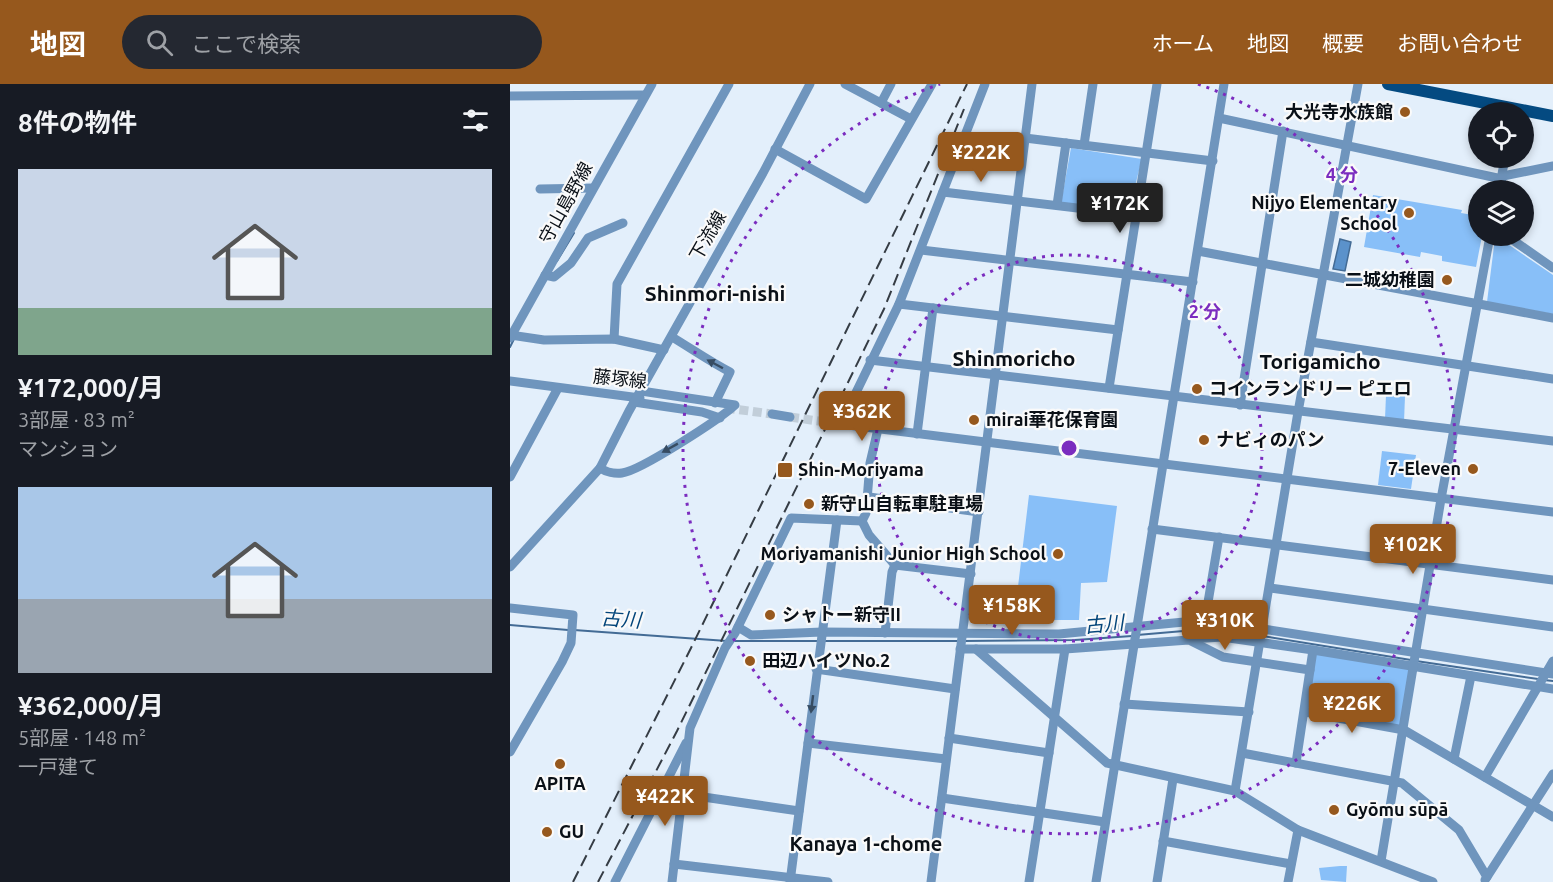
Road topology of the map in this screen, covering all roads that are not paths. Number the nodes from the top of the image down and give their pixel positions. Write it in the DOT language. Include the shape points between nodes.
graph roads {
  1 [pos="633,84"];
  2 [pos="651,84"];
  3 [pos="729,84"];
  4 [pos="810,84"];
  5 [pos="845,84"];
  6 [pos="891,84"];
  7 [pos="932,84"];
  8 [pos="985,84"];
  9 [pos="1032,84"];
  10 [pos="1093,84"];
  11 [pos="1157,84"];
  12 [pos="1224,84"];
  13 [pos="1358,84"];
  14 [pos="1388,84"];
  15 [pos="633,95"];
  16 [pos="645,95"];
  17 [pos="510,96"];
  18 [pos="1475,102"];
  19 [pos="881,103"];
  20 [pos="1534,113"];
  21 [pos="1553,116"];
  22 [pos="1219,118"];
  23 [pos="911,119"];
  24 [pos="1282,131"];
  25 [pos="1024,138"];
  26 [pos="1066,143"];
  27 [pos="1346,144"];
  28 [pos="1083,145"];
  29 [pos="776,148"];
  30 [pos="1146,153"];
  31 [pos="1213,161"];
  32 [pos="1553,166"];
  33 [pos="1503,168"];
  34 [pos="1502,177"];
  35 [pos="1501,180"];
  36 [pos="594,188"];
  37 [pos="540,189"];
  38 [pos="943,192"];
  39 [pos="1016,201"];
  40 [pos="1058,205"];
  41 [pos="1137,214"];
  42 [pos="623,223"];
  43 [pos="1488,246"];
  44 [pos="1522,246"];
  45 [pos="921,250"];
  46 [pos="1198,251"];
  47 [pos="1008,260"];
  48 [pos="1262,263"];
  49 [pos="1553,268"];
  50 [pos="1127,274"];
  51 [pos="544,275"];
  52 [pos="1324,275"];
  53 [pos="1193,282"];
  54 [pos="899,304"];
  55 [pos="1479,304"];
  56 [pos="933,308"];
  57 [pos="1002,316"];
  58 [pos="1553,318"];
  59 [pos="1118,330"];
  60 [pos="511,336"];
  61 [pos="672,337"];
  62 [pos="614,339"];
  63 [pos="1311,342"];
  64 [pos="664,350"];
  65 [pos="870,360"];
  66 [pos="926,366"];
  67 [pos="1467,366"];
  68 [pos="996,375"];
  69 [pos="1553,379"];
  70 [pos="510,381"];
  71 [pos="558,388"];
  72 [pos="1109,388"];
  73 [pos="1174,396"];
  74 [pos="637,397"];
  75 [pos="715,403"];
  76 [pos="1240,405"];
  77 [pos="726,408"];
  78 [pos="1298,412"];
  79 [pos="772,414"];
  80 [pos="790,417"];
  81 [pos="720,418"];
  82 [pos="832,423"];
  83 [pos="878,429"];
  84 [pos="1455,430"];
  85 [pos="917,434"];
  86 [pos="1553,441"];
  87 [pos="987,442"];
  88 [pos="1163,464"];
  89 [pos="600,468"];
  90 [pos="510,477"];
  91 [pos="1287,479"];
  92 [pos="869,497"];
  93 [pos="1441,499"];
  94 [pos="979,512"];
  95 [pos="1553,512"];
  96 [pos="837,520"];
  97 [pos="862,521"];
  98 [pos="1152,530"];
  99 [pos="1219,537"];
  100 [pos="1277,544"];
  101 [pos="1431,564"];
  102 [pos="896,566"];
  103 [pos="510,567"];
  104 [pos="971,573"];
  105 [pos="1553,580"];
  106 [pos="1270,588"];
  107 [pos="510,608"];
  108 [pos="1424,609"];
  109 [pos="1205,620"];
  110 [pos="1553,627"];
  111 [pos="1264,628"];
  112 [pos="737,630"];
  113 [pos="822,632"];
  114 [pos="962,632"];
  115 [pos="885,633"];
  116 [pos="1135,635"];
  117 [pos="1189,640"];
  118 [pos="1261,643"];
  119 [pos="960,648"];
  120 [pos="976,649"];
  121 [pos="1065,649"];
  122 [pos="1313,650"];
  123 [pos="1417,655"];
  124 [pos="1258,661"];
  125 [pos="1553,661"];
  126 [pos="1415,666"];
  127 [pos="816,669"];
  128 [pos="1310,670"];
  129 [pos="1550,673"];
  130 [pos="1471,676"];
  131 [pos="1539,687"];
  132 [pos="955,689"];
  133 [pos="1553,689"];
  134 [pos="1124,704"];
  135 [pos="1249,712"];
  136 [pos="1305,712"];
  137 [pos="1054,716"];
  138 [pos="1404,730"];
  139 [pos="690,735"];
  140 [pos="949,738"];
  141 [pos="808,742"];
  142 [pos="510,752"];
  143 [pos="1049,753"];
  144 [pos="1242,753"];
  145 [pos="946,759"];
  146 [pos="1454,759"];
  147 [pos="1296,763"];
  148 [pos="1114,765"];
  149 [pos="1553,774"];
  150 [pos="1485,777"];
  151 [pos="1173,779"];
  152 [pos="1395,780"];
  153 [pos="1235,791"];
  154 [pos="683,794"];
  155 [pos="942,798"];
  156 [pos="1533,806"];
  157 [pos="799,811"];
  158 [pos="1040,813"];
  159 [pos="1553,817"];
  160 [pos="1105,822"];
  161 [pos="1298,830"];
  162 [pos="1163,841"];
  163 [pos="1381,861"];
  164 [pos="674,864"];
  165 [pos="1291,864"];
  166 [pos="791,880"];
  167 [pos="1485,880"];
  168 [pos="615,882"];
  169 [pos="672,882"];
  170 [pos="828,882"];
  171 [pos="932,882"];
  172 [pos="1029,882"];
  173 [pos="1096,882"];
  174 [pos="1156,882"];
  175 [pos="1288,882"];
  176 [pos="1433,882"];
  1 -- 15 [label="street"];
  2 -- 16 [label="street, 守山島野線"];
  3 -- 62 [label="street" via="617,284"];
  4 -- 29 [label="street, 下流線"];
  5 -- 19 [label="street"];
  6 -- 19 [label="street"];
  7 -- 23 [label="street"];
  8 -- 38 [label="street"];
  9 -- 25 [label="street"];
  10 -- 28 [label="street"];
  11 -- 30 [label="street"];
  12 -- 22 [label="street"];
  13 -- 27 [label="street"];
  14 -- 18 [label="main road"];
  15 -- 16 [label="street"];
  15 -- 17 [label="street"];
  16 -- 36 [label="street, 守山島野線"];
  19 -- 23 [label="street"];
  20 -- 21 [label="main road"];
  22 -- 24 [label="street"];
  22 -- 31 [label="street"];
  23 -- 29 [label="street" via="866,199"];
  24 -- 27 [label="street"];
  24 -- 48 [label="street"];
  25 -- 26 [label="street"];
  25 -- 39 [label="street"];
  26 -- 28 [label="street"];
  26 -- 40 [label="street"];
  27 -- 34 [label="street"];
  27 -- 52 [label="street"];
  28 -- 30 [label="street"];
  29 -- 61 [label="street, 下流線"];
  30 -- 31 [label="street"];
  30 -- 41 [label="street"];
  31 -- 46 [label="street"];
  32 -- 34 [label="street"];
  33 -- 34 [label="street"];
  34 -- 35 [label="street"];
  36 -- 37 [label="street"];
  36 -- 51 [label="street, 守山島野線"];
  38 -- 39 [label="street"];
  38 -- 45 [label="street"];
  39 -- 40 [label="street"];
  39 -- 47 [label="street"];
  40 -- 41 [label="street"];
  41 -- 50 [label="street"];
  42 -- 51 [label="street" via="588,238 571,263 554,278"];
  43 -- 55 [label="street"];
  44 -- 49 [label="street"];
  45 -- 47 [label="street"];
  45 -- 54 [label="street"];
  46 -- 48 [label="street"];
  46 -- 53 [label="street"];
  47 -- 50 [label="street"];
  47 -- 57 [label="street"];
  48 -- 52 [label="street"];
  48 -- 76 [label="street"];
  50 -- 53 [label="street"];
  50 -- 59 [label="street"];
  51 -- 60 [label="street, 守山島野線"];
  52 -- 55 [label="street"];
  52 -- 63 [label="street"];
  53 -- 73 [label="street"];
  54 -- 56 [label="street"];
  54 -- 65 [label="street"];
  55 -- 58 [label="street"];
  55 -- 67 [label="street"];
  56 -- 57 [label="street"];
  56 -- 66 [label="street"];
  57 -- 59 [label="street"];
  57 -- 68 [label="street"];
  59 -- 72 [label="street"];
  60 -- 62 [label="street" via="544,340"];
  61 -- 64 [label="street, 下流線"];
  75 -- 61 [label="street, one-way" via="730,372"];
  62 -- 64 [label="street"];
  63 -- 67 [label="street"];
  63 -- 78 [label="street"];
  64 -- 74 [label="street, 下流線"];
  65 -- 66 [label="street"];
  65 -- 83 [label="street" via="849,414 850,420 871,423"];
  66 -- 68 [label="street"];
  66 -- 85 [label="street"];
  67 -- 69 [label="street"];
  67 -- 84 [label="street"];
  68 -- 72 [label="street"];
  68 -- 87 [label="street"];
  70 -- 71 [label="street, 藤塚線"];
  71 -- 74 [label="street, 藤塚線"];
  71 -- 90 [label="street"];
  72 -- 73 [label="street"];
  73 -- 76 [label="street"];
  73 -- 88 [label="street"];
  74 -- 75 [label="street"];
  74 -- 77 [label="street, 藤塚線"];
  74 -- 81 [label="street"];
  74 -- 89 [label="street, 下流線"];
  75 -- 81 [label="street" via="735,405"];
  76 -- 78 [label="street"];
  78 -- 84 [label="street"];
  78 -- 91 [label="street"];
  79 -- 80 [label="street"];
  81 -- 89 [label="street, one-way" via="624,473"];
  82 -- 83 [label="street"];
  83 -- 85 [label="street"];
  83 -- 92 [label="street" via="870,463"];
  84 -- 86 [label="street"];
  84 -- 93 [label="street"];
  85 -- 87 [label="street"];
  87 -- 88 [label="street"];
  87 -- 94 [label="street"];
  88 -- 91 [label="street"];
  88 -- 98 [label="street"];
  89 -- 103 [label="street, 下流線"];
  91 -- 93 [label="street"];
  91 -- 100 [label="street"];
  92 -- 94 [label="street"];
  92 -- 97 [label="street"];
  93 -- 95 [label="street"];
  93 -- 101 [label="street"];
  94 -- 104 [label="street"];
  96 -- 97 [label="street"];
  96 -- 112 [label="street" via="791,518"];
  96 -- 113 [label="street"];
  97 -- 102 [label="street"];
  98 -- 99 [label="street"];
  98 -- 116 [label="street"];
  99 -- 100 [label="street"];
  99 -- 109 [label="street"];
  100 -- 101 [label="street"];
  100 -- 106 [label="street"];
  101 -- 105 [label="street"];
  101 -- 108 [label="street"];
  102 -- 104 [label="street"];
  102 -- 115 [label="street"];
  104 -- 114 [label="street"];
  106 -- 108 [label="street"];
  106 -- 111 [label="street"];
  107 -- 142 [label="street" via="573,615 570,643"];
  108 -- 110 [label="street"];
  108 -- 123 [label="street"];
  109 -- 111 [label="street"];
  109 -- 116 [label="street"];
  111 -- 118 [label="street"];
  111 -- 123 [label="street"];
  112 -- 113 [label="street" via="751,635"];
  112 -- 139 [label="street" via="725,649"];
  113 -- 115 [label="street"];
  113 -- 127 [label="street"];
  114 -- 115 [label="street"];
  114 -- 116 [label="street"];
  114 -- 119 [label="street"];
  116 -- 117 [label="street"];
  116 -- 121 [label="street"];
  116 -- 134 [label="street"];
  117 -- 118 [label="street" via="1222,637"];
  117 -- 124 [label="street" via="1223,657"];
  118 -- 122 [label="street"];
  118 -- 124 [label="street"];
  119 -- 120 [label="street"];
  119 -- 132 [label="street"];
  120 -- 121 [label="street"];
  120 -- 137 [label="street"];
  121 -- 137 [label="street"];
  122 -- 126 [label="street"];
  122 -- 128 [label="street"];
  123 -- 126 [label="street"];
  123 -- 129 [label="street"];
  124 -- 128 [label="street"];
  124 -- 135 [label="street"];
  125 -- 129 [label="street"];
  126 -- 130 [label="street"];
  126 -- 138 [label="street"];
  127 -- 132 [label="street"];
  127 -- 141 [label="street, one-way"];
  128 -- 136 [label="street"];
  129 -- 131 [label="street"];
  130 -- 131 [label="street"];
  130 -- 146 [label="street"];
  131 -- 133 [label="street"];
  131 -- 150 [label="street"];
  132 -- 140 [label="street"];
  134 -- 135 [label="street"];
  134 -- 148 [label="street"];
  135 -- 144 [label="street"];
  136 -- 138 [label="street"];
  136 -- 147 [label="street"];
  137 -- 143 [label="street"];
  137 -- 148 [label="street"];
  138 -- 146 [label="street"];
  138 -- 152 [label="street"];
  139 -- 154 [label="street"];
  139 -- 168 [label="street"];
  140 -- 143 [label="street"];
  140 -- 145 [label="street"];
  141 -- 145 [label="street"];
  141 -- 157 [label="street"];
  143 -- 158 [label="street"];
  144 -- 147 [label="street"];
  144 -- 153 [label="street"];
  145 -- 155 [label="street"];
  146 -- 150 [label="street"];
  147 -- 152 [label="street"];
  148 -- 151 [label="street"];
  148 -- 160 [label="street"];
  149 -- 156 [label="street"];
  150 -- 156 [label="street"];
  151 -- 153 [label="street"];
  151 -- 162 [label="street"];
  152 -- 163 [label="street"];
  152 -- 167 [label="street" via="1459,830"];
  153 -- 161 [label="street"];
  154 -- 157 [label="street"];
  154 -- 164 [label="street"];
  155 -- 158 [label="street"];
  155 -- 171 [label="street"];
  156 -- 159 [label="street"];
  156 -- 167 [label="street"];
  157 -- 166 [label="street"];
  158 -- 160 [label="street"];
  158 -- 172 [label="street"];
  160 -- 173 [label="street"];
  161 -- 163 [label="street"];
  161 -- 165 [label="street"];
  162 -- 165 [label="street"];
  162 -- 174 [label="street"];
  163 -- 176 [label="street"];
  164 -- 166 [label="street"];
  164 -- 169 [label="street"];
  165 -- 175 [label="street"];
  166 -- 170 [label="street"];
}
